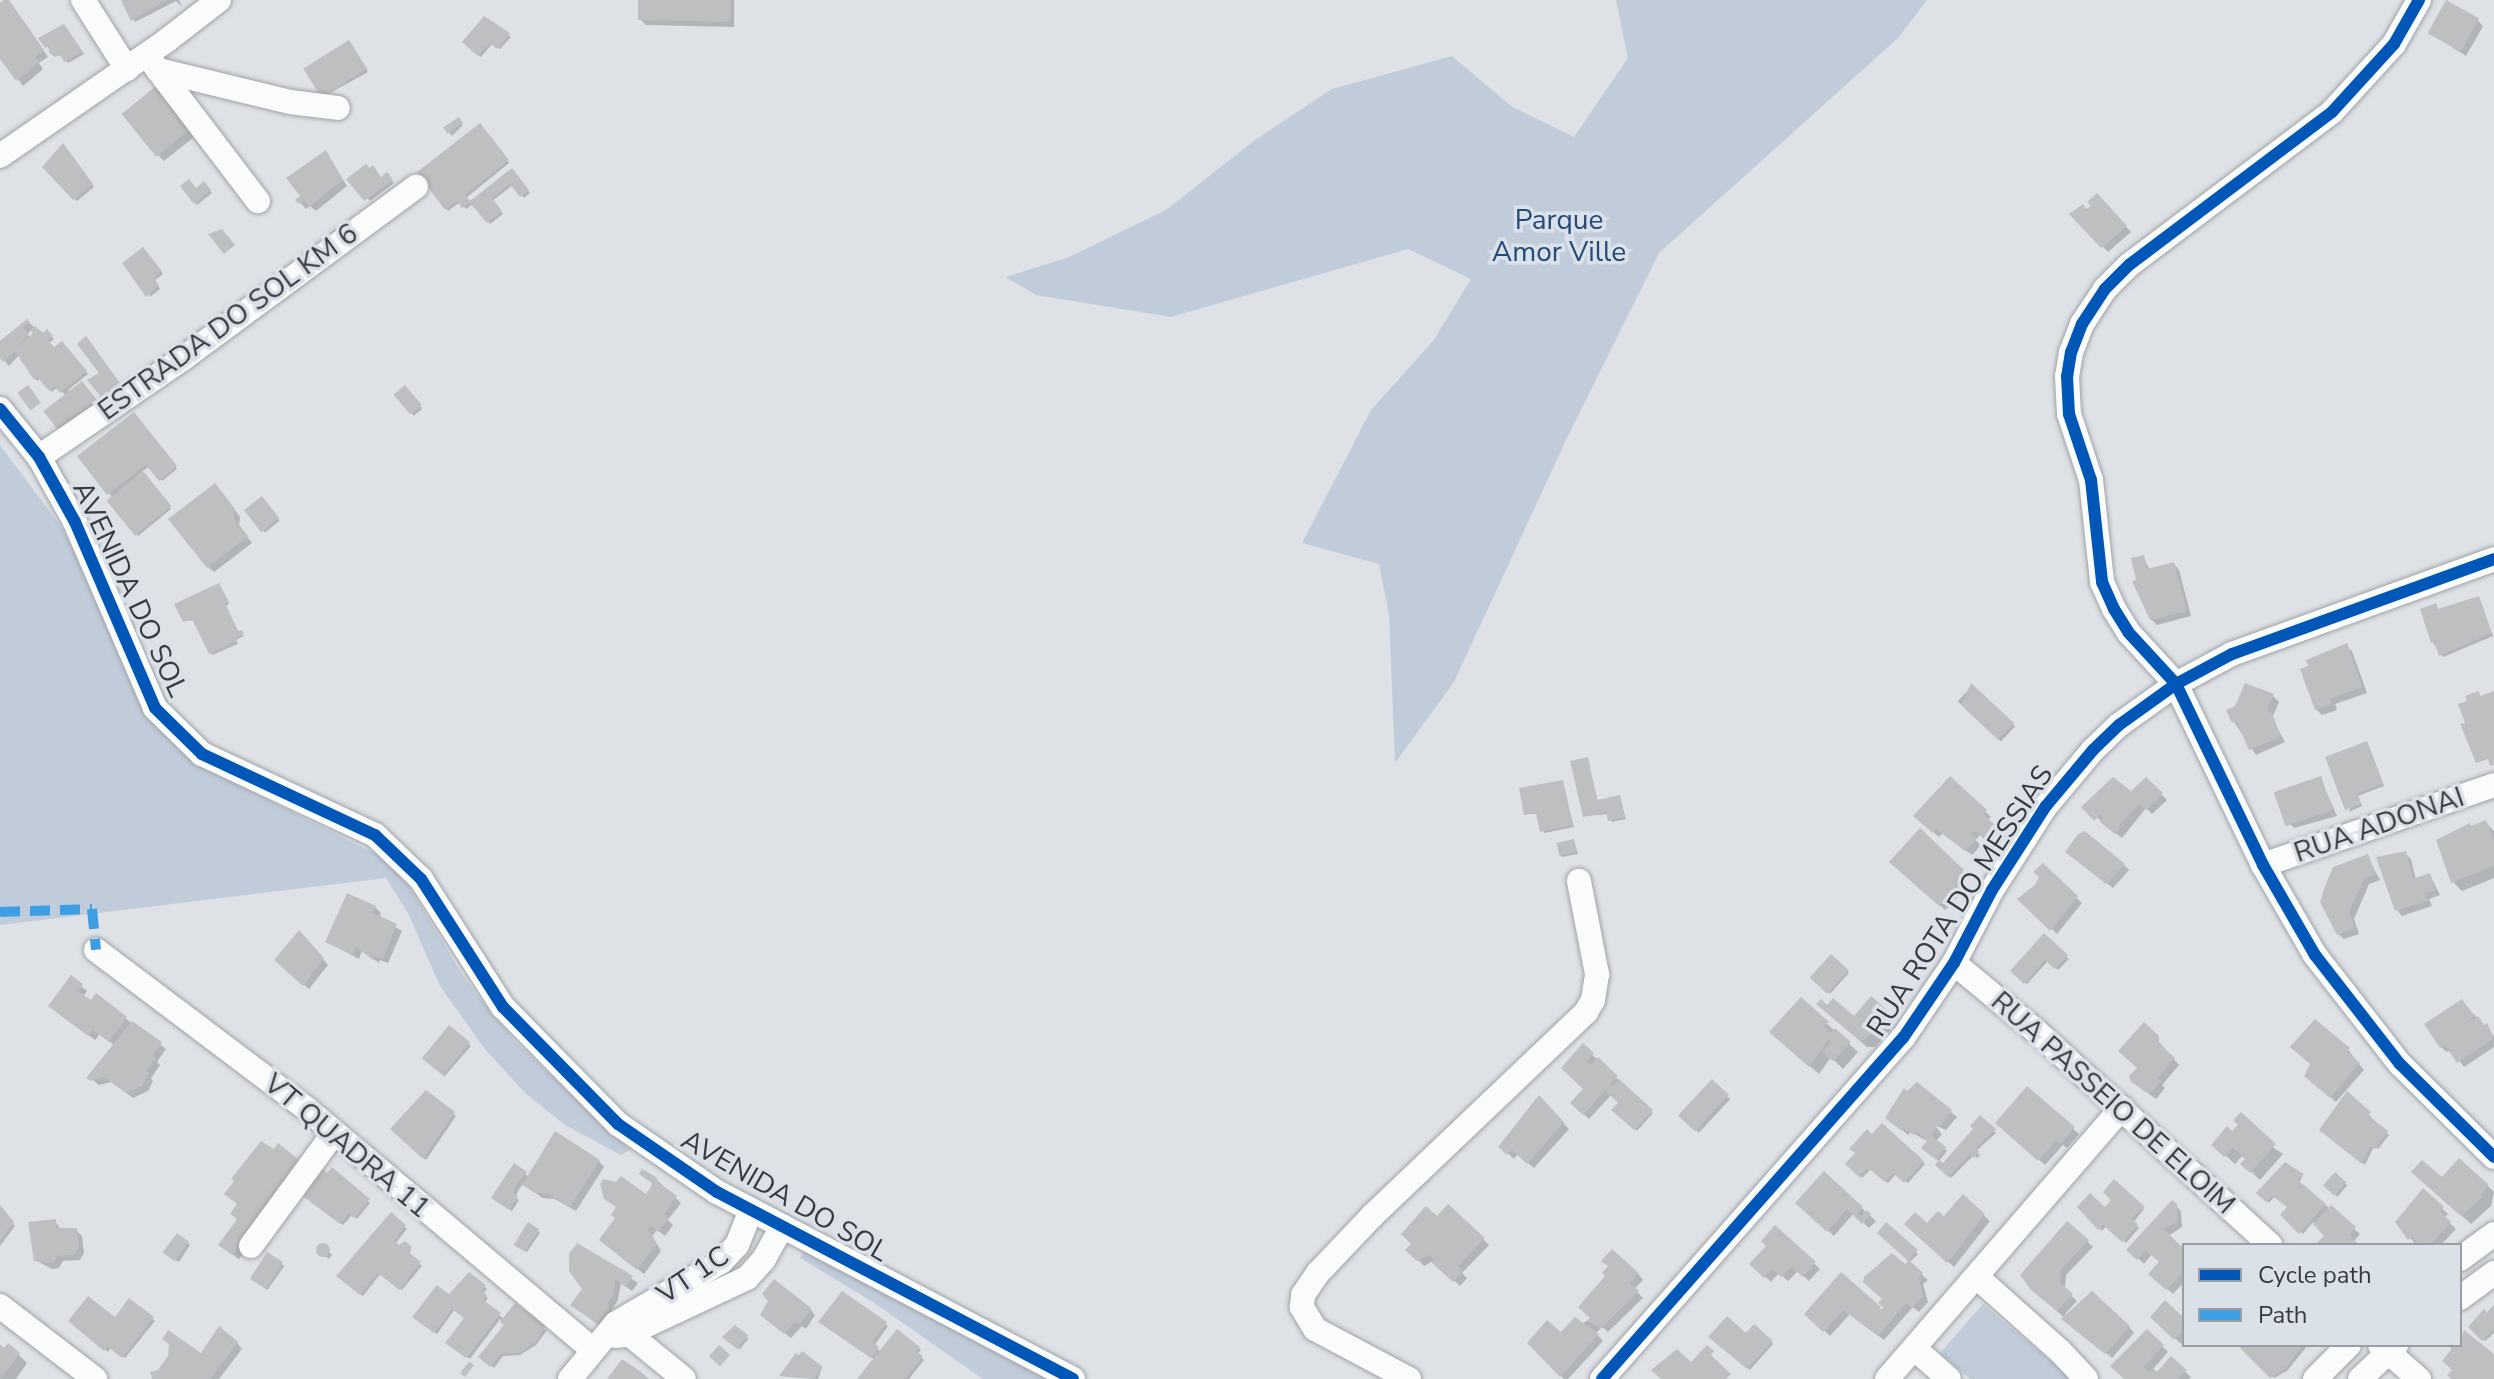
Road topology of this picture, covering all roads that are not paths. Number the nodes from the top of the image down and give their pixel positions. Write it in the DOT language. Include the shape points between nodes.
graph roads {
  1 [pos="83,0"];
  2 [pos="219,0"];
  3 [pos="2419,0"];
  4 [pos="144,65"];
  5 [pos="338,108"];
  6 [pos="0,156"];
  7 [pos="416,187"];
  8 [pos="258,201"];
  9 [pos="0,409"];
  10 [pos="39,457"];
  11 [pos="2494,559"];
  12 [pos="2176,684"];
  13 [pos="2494,785"];
  14 [pos="2263,865"];
  15 [pos="1579,881"];
  16 [pos="96,950"];
  17 [pos="1954,963"];
  18 [pos="2122,1108"];
  19 [pos="334,1133"];
  20 [pos="2494,1157"];
  21 [pos="751,1210"];
  22 [pos="782,1227"];
  23 [pos="2494,1234"];
  24 [pos="2268,1243"];
  25 [pos="251,1246"];
  26 [pos="2462,1258"];
  27 [pos="721,1262"];
  28 [pos="2494,1273"];
  29 [pos="747,1278"];
  30 [pos="1978,1278"];
  31 [pos="2462,1297"];
  32 [pos="0,1306"];
  33 [pos="610,1336"];
  34 [pos="2347,1347"];
  35 [pos="2388,1347"];
  36 [pos="1915,1349"];
  37 [pos="95,1379"];
  38 [pos="570,1379"];
  39 [pos="684,1379"];
  40 [pos="1073,1379"];
  41 [pos="1409,1379"];
  42 [pos="1602,1379"];
  43 [pos="1887,1379"];
  44 [pos="1949,1379"];
  45 [pos="2086,1379"];
  46 [pos="2315,1379"];
  47 [pos="2360,1379"];
  48 [pos="2419,1379"];
  1 -- 4 [label="street"];
  2 -- 4 [label="street"];
  3 -- 12 [label="street" via="2394,44 2332,112 2129,265 2105,289 2071,352 2069,414 2091,480 2102,582 2129,633"];
  4 -- 5 [label="street" via="290,102"];
  4 -- 6 [label="street"];
  4 -- 8 [label="street"];
  7 -- 10 [label="street, ESTRADA DO SOL KM 6"];
  9 -- 10 [label="street, AVENIDA DO SOL"];
  10 -- 21 [label="street, AVENIDA DO SOL" via="75,522 155,708 202,754 375,835 421,879 503,1007 618,1124"];
  11 -- 12 [label="street, RUA ROTA DO MESSIAS" via="2232,654"];
  12 -- 14 [label="street"];
  12 -- 17 [label="street, RUA ROTA DO MESSIAS" via="2110,733 2046,806 1992,890"];
  13 -- 14 [label="street, RUA ADONAI"];
  14 -- 20 [label="street" via="2315,955 2365,1023"];
  15 -- 41 [label="street" via="1597,974 1586,1012 1372,1216 1303,1295 1302,1307 1315,1329"];
  16 -- 19 [label="street, VT QUADRA 11"];
  17 -- 18 [label="street, RUA PASSEIO DE ELOIM"];
  17 -- 42 [label="street, RUA ROTA DO MESSIAS" via="1903,1038"];
  18 -- 24 [label="street, RUA PASSEIO DE ELOIM"];
  18 -- 30 [label="street"];
  19 -- 25 [label="street"];
  19 -- 33 [label="street, VT QUADRA 11"];
  21 -- 22 [label="street, AVENIDA DO SOL"];
  21 -- 27 [label="street, VT 1C" via="737,1245"];
  22 -- 29 [label="street"];
  22 -- 40 [label="street, AVENIDA DO SOL"];
  23 -- 26 [label="street"];
  27 -- 29 [label="street"];
  27 -- 33 [label="street, VT 1C"];
  28 -- 31 [label="street"];
  29 -- 33 [label="street"];
  30 -- 36 [label="street"];
  30 -- 45 [label="street"];
  32 -- 37 [label="street"];
  33 -- 38 [label="street"];
  33 -- 39 [label="street, VT QUADRA 11"];
  34 -- 46 [label="street"];
  35 -- 47 [label="street"];
  35 -- 48 [label="street"];
  36 -- 43 [label="street"];
  36 -- 44 [label="street"];
}
